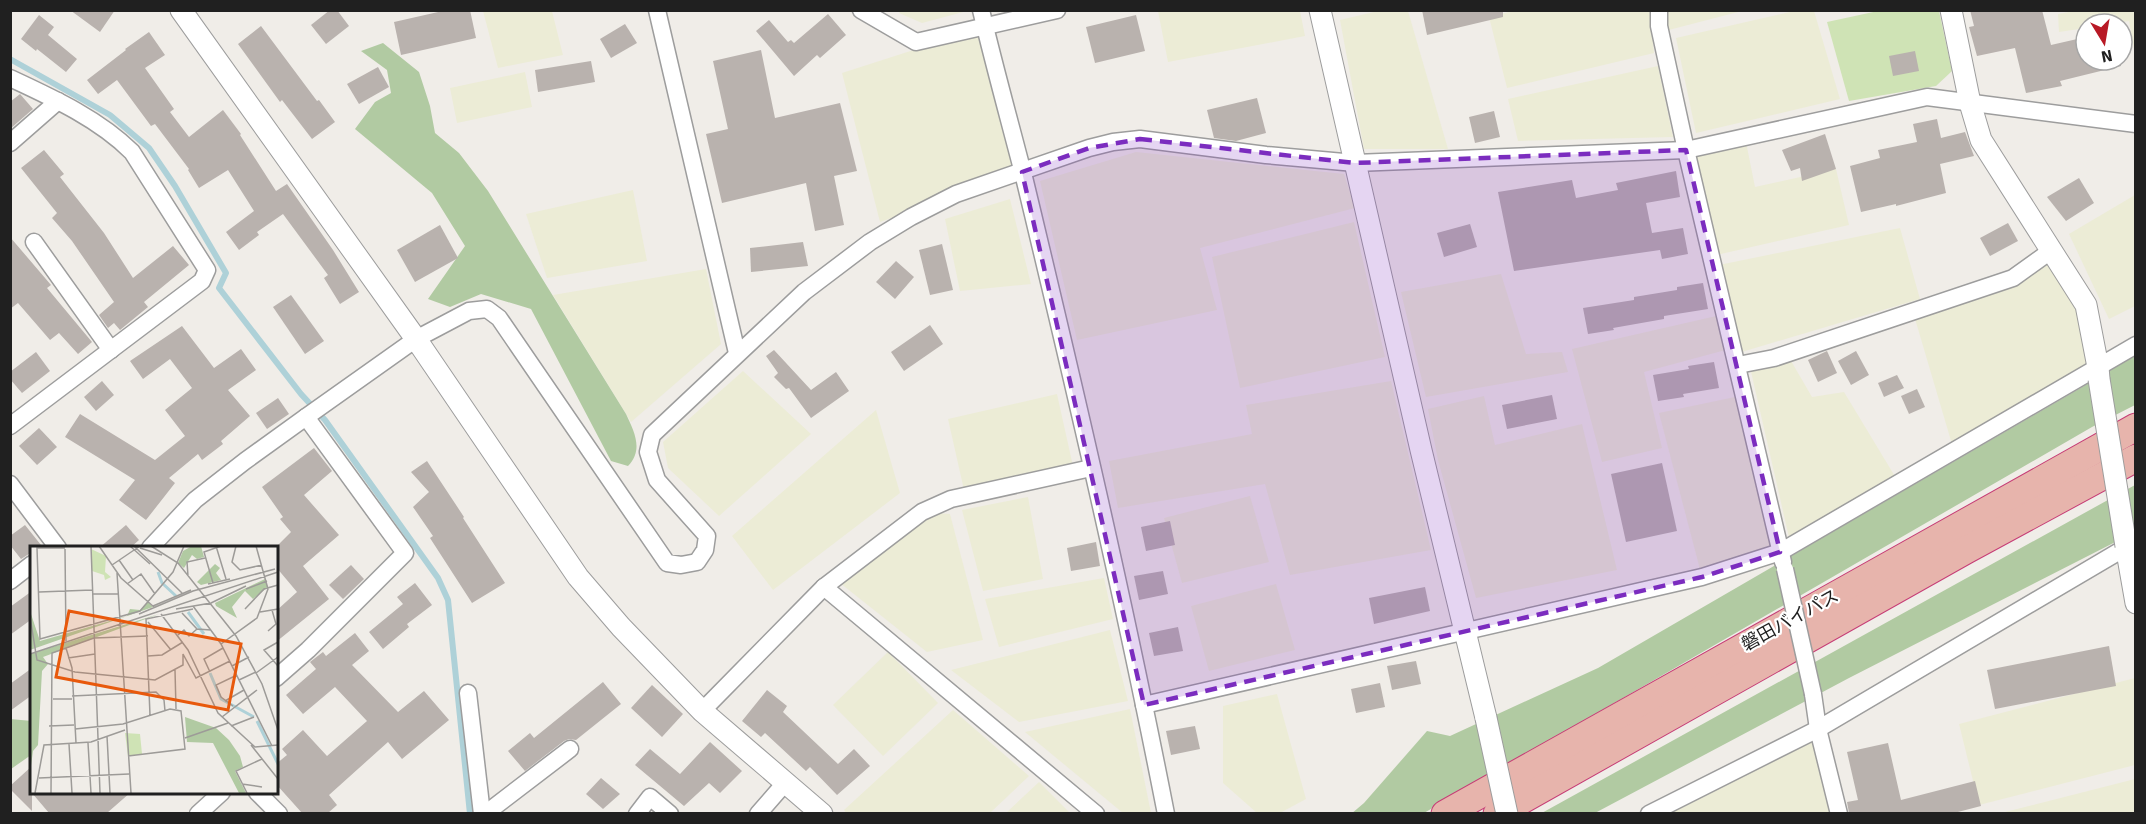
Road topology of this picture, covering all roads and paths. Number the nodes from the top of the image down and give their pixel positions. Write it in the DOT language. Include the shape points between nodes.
graph roads {
  1 [pos="181,10"];
  2 [pos="657,10"];
  3 [pos="861,10"];
  4 [pos="1057,10"];
  5 [pos="1320,10"];
  6 [pos="1659,10"];
  7 [pos="1951,10"];
  8 [pos="983,19"];
  9 [pos="10,78"];
  10 [pos="58,101"];
  11 [pos="1970,103"];
  12 [pos="2136,124"];
  13 [pos="10,143"];
  14 [pos="1686,150"];
  15 [pos="1356,163"];
  16 [pos="1022,172"];
  17 [pos="34,242"];
  18 [pos="2052,250"];
  19 [pos="416,339"];
  20 [pos="2136,345"];
  21 [pos="111,350"];
  22 [pos="737,353"];
  23 [pos="1738,365"];
  24 [pos="2098,373"];
  25 [pos="306,417"];
  26 [pos="10,426"];
  27 [pos="2136,427"];
  28 [pos="2136,458"];
  29 [pos="1091,468"];
  30 [pos="10,484"];
  31 [pos="2131,544"];
  32 [pos="55,546"];
  33 [pos="152,546"];
  34 [pos="1782,561"];
  35 [pos="30,566"];
  36 [pos="10,581"];
  37 [pos="824,587"];
  38 [pos="2136,603"];
  39 [pos="1464,632"];
  40 [pos="278,676"];
  41 [pos="468,693"];
  42 [pos="1144,705"];
  43 [pos="702,711"];
  44 [pos="1818,729"];
  45 [pos="570,749"];
  46 [pos="785,783"];
  47 [pos="220,794"];
  48 [pos="259,794"];
  49 [pos="198,813"];
  50 [pos="279,813"];
  51 [pos="484,813"];
  52 [pos="637,813"];
  53 [pos="670,813"];
  54 [pos="758,813"];
  55 [pos="822,813"];
  56 [pos="1096,813"];
  57 [pos="1166,813"];
  58 [pos="1445,813"];
  59 [pos="1497,813"];
  60 [pos="1507,813"];
  61 [pos="1649,813"];
  62 [pos="1839,813"];
  1 -- 19 [label="street"];
  2 -- 22 [label="street"];
  3 -- 8 [label="street" via="916,42"];
  4 -- 8 [label="street"];
  5 -- 15 [label="street"];
  6 -- 14 [label="street" via="1659,26"];
  7 -- 11 [label="street"];
  8 -- 16 [label="street"];
  9 -- 10 [label="street"];
  10 -- 13 [label="street"];
  10 -- 21 [label="street" via="118,138 132,152 207,270 202,280"];
  11 -- 12 [label="street"];
  11 -- 14 [label="street" via="1927,97"];
  11 -- 18 [label="street" via="1981,140"];
  14 -- 15 [label="street"];
  14 -- 23 [label="street"];
  15 -- 16 [label="street" via="1140,139 1089,148"];
  15 -- 39 [label="street"];
  16 -- 22 [label="street" via="956,194 870,242 804,291"];
  16 -- 29 [label="street"];
  17 -- 21 [label="street"];
  18 -- 23 [label="street" via="2013,278 1774,358"];
  18 -- 24 [label="street" via="2085,305"];
  19 -- 22 [label="street" via="470,311 487,309 499,318 667,563 681,565 697,562 705,550 706,536 657,480 648,452 652,435"];
  19 -- 25 [label="street"];
  19 -- 43 [label="street" via="578,577"];
  20 -- 24 [label="street"];
  21 -- 26 [label="street"];
  23 -- 34 [label="street"];
  24 -- 31 [label="street, bridge"];
  24 -- 34 [label="street"];
  25 -- 33 [label="street" via="195,500"];
  25 -- 40 [label="street" via="405,553"];
  27 -- 58 [label="highway, 磐田バイパス"];
  28 -- 59 [label="highway, 磐田バイパス"];
  29 -- 37 [label="street" via="951,500 922,512"];
  29 -- 42 [label="street"];
  30 -- 32 [label="street"];
  31 -- 38 [label="street"];
  31 -- 44 [label="street"];
  34 -- 39 [label="street"];
  34 -- 44 [label="street, bridge"];
  35 -- 36 [label="street"];
  37 -- 43 [label="street"];
  37 -- 56 [label="street"];
  39 -- 42 [label="street"];
  39 -- 60 [label="street, bridge"];
  41 -- 51 [label="street"];
  42 -- 57 [label="street"];
  43 -- 46 [label="street"];
  44 -- 61 [label="street"];
  44 -- 62 [label="street"];
  45 -- 51 [label="street"];
  46 -- 54 [label="street"];
  46 -- 55 [label="street"];
  47 -- 49 [label="street"];
  48 -- 50 [label="street"];
  52 -- 53 [label="street" via="650,797"];
}
